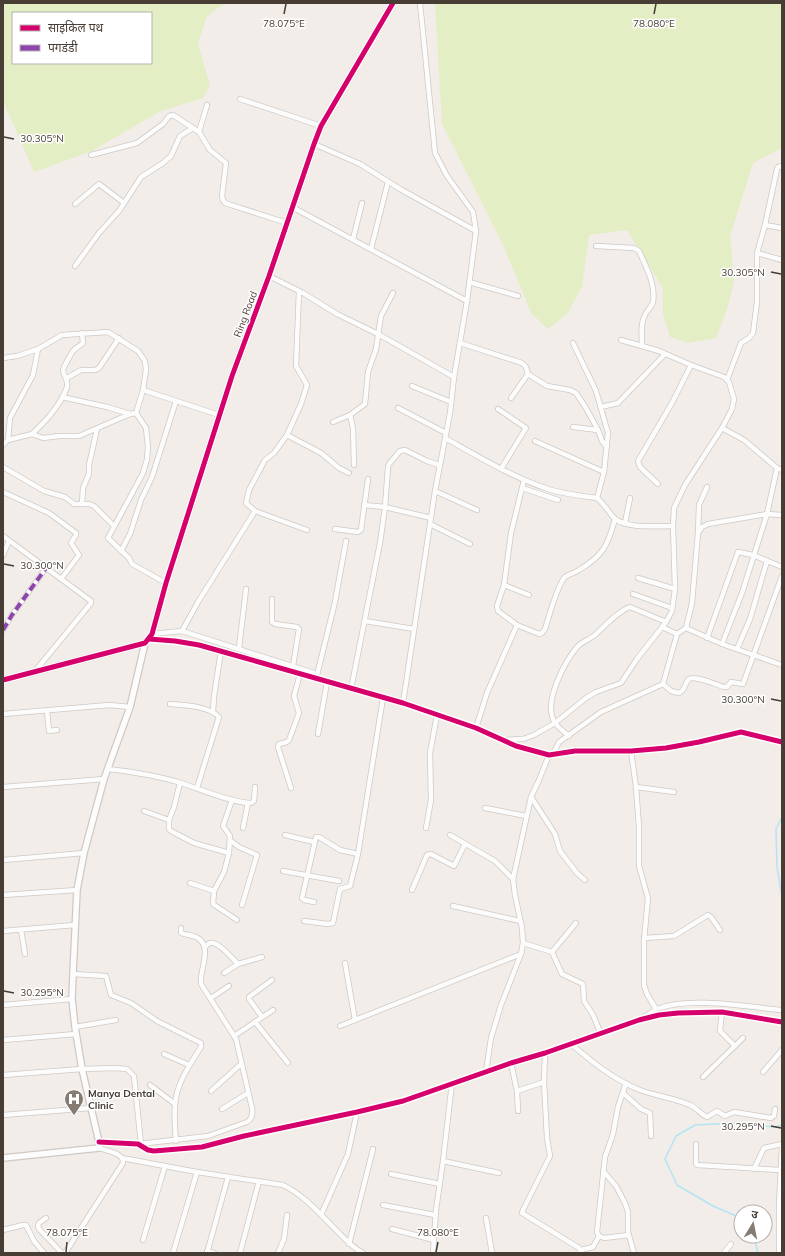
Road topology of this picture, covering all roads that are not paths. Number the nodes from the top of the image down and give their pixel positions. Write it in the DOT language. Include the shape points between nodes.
graph roads {
  1 [pos="393,3"];
  2 [pos="420,3"];
  3 [pos="240,99"];
  4 [pos="207,106"];
  5 [pos="321,126"];
  6 [pos="193,128"];
  7 [pos="199,132"];
  8 [pos="314,144"];
  9 [pos="91,155"];
  10 [pos="782,166"];
  11 [pos="388,182"];
  12 [pos="124,203"];
  13 [pos="362,203"];
  14 [pos="75,204"];
  15 [pos="292,207"];
  16 [pos="287,223"];
  17 [pos="765,225"];
  18 [pos="782,228"];
  19 [pos="476,231"];
  20 [pos="353,239"];
  21 [pos="596,246"];
  22 [pos="371,249"];
  23 [pos="758,253"];
  24 [pos="782,260"];
  25 [pos="75,266"];
  26 [pos="269,276"];
  27 [pos="469,282"];
  28 [pos="299,291"];
  29 [pos="393,293"];
  30 [pos="518,296"];
  31 [pos="467,301"];
  32 [pos="82,333"];
  33 [pos="378,334"];
  34 [pos="119,338"];
  35 [pos="621,340"];
  36 [pos="460,343"];
  37 [pos="573,343"];
  38 [pos="642,346"];
  39 [pos="38,349"];
  40 [pos="665,354"];
  41 [pos="3,358"];
  42 [pos="691,365"];
  43 [pos="528,374"];
  44 [pos="454,377"];
  45 [pos="67,378"];
  46 [pos="727,380"];
  47 [pos="412,386"];
  48 [pos="143,390"];
  49 [pos="62,397"];
  50 [pos="511,398"];
  51 [pos="176,401"];
  52 [pos="451,402"];
  53 [pos="601,407"];
  54 [pos="398,408"];
  55 [pos="498,408"];
  56 [pos="133,413"];
  57 [pos="219,415"];
  58 [pos="350,415"];
  59 [pos="333,422"];
  60 [pos="574,427"];
  61 [pos="722,428"];
  62 [pos="97,429"];
  63 [pos="598,430"];
  64 [pos="32,434"];
  65 [pos="287,435"];
  66 [pos="446,436"];
  67 [pos="8,440"];
  68 [pos="535,442"];
  69 [pos="3,445"];
  70 [pos="606,447"];
  71 [pos="354,465"];
  72 [pos="439,465"];
  73 [pos="3,467"];
  74 [pos="502,469"];
  75 [pos="780,469"];
  76 [pos="604,472"];
  77 [pos="349,473"];
  78 [pos="368,479"];
  79 [pos="524,480"];
  80 [pos="658,484"];
  81 [pos="707,487"];
  82 [pos="522,488"];
  83 [pos="435,491"];
  84 [pos="3,492"];
  85 [pos="597,498"];
  86 [pos="630,498"];
  87 [pos="558,500"];
  88 [pos="82,504"];
  89 [pos="364,505"];
  90 [pos="385,507"];
  91 [pos="478,510"];
  92 [pos="254,511"];
  93 [pos="768,514"];
  94 [pos="782,515"];
  95 [pos="431,518"];
  96 [pos="615,519"];
  97 [pos="625,523"];
  98 [pos="430,524"];
  99 [pos="114,526"];
  100 [pos="673,526"];
  101 [pos="335,529"];
  102 [pos="307,530"];
  103 [pos="698,534"];
  104 [pos="3,536"];
  105 [pos="9,541"];
  106 [pos="346,541"];
  107 [pos="470,544"];
  108 [pos="121,551"];
  109 [pos="3,555"];
  110 [pos="753,555"];
  111 [pos="767,561"];
  112 [pos="782,567"];
  113 [pos="46,568"];
  114 [pos="782,576"];
  115 [pos="638,578"];
  116 [pos="61,579"];
  117 [pos="166,583"];
  118 [pos="504,585"];
  119 [pos="246,589"];
  120 [pos="675,589"];
  121 [pos="633,594"];
  122 [pos="529,595"];
  123 [pos="272,599"];
  124 [pos="672,608"];
  125 [pos="365,621"];
  126 [pos="666,622"];
  127 [pos="517,625"];
  128 [pos="662,627"];
  129 [pos="686,628"];
  130 [pos="414,629"];
  131 [pos="3,630"];
  132 [pos="182,631"];
  133 [pos="152,634"];
  134 [pos="677,634"];
  135 [pos="707,638"];
  136 [pos="147,641"];
  137 [pos="722,644"];
  138 [pos="239,648"];
  139 [pos="737,649"];
  140 [pos="221,651"];
  141 [pos="754,656"];
  142 [pos="782,665"];
  143 [pos="293,666"];
  144 [pos="36,670"];
  145 [pos="300,674"];
  146 [pos="316,676"];
  147 [pos="3,680"];
  148 [pos="327,682"];
  149 [pos="663,684"];
  150 [pos="352,689"];
  151 [pos="383,698"];
  152 [pos="402,703"];
  153 [pos="170,704"];
  154 [pos="130,707"];
  155 [pos="47,711"];
  156 [pos="213,712"];
  157 [pos="3,714"];
  158 [pos="437,715"];
  159 [pos="555,723"];
  160 [pos="476,728"];
  161 [pos="57,730"];
  162 [pos="318,734"];
  163 [pos="569,736"];
  164 [pos="502,740"];
  165 [pos="782,742"];
  166 [pos="631,751"];
  167 [pos="551,754"];
  168 [pos="108,769"];
  169 [pos="104,779"];
  170 [pos="180,782"];
  171 [pos="3,787"];
  172 [pos="255,787"];
  173 [pos="636,787"];
  174 [pos="198,788"];
  175 [pos="291,788"];
  176 [pos="674,792"];
  177 [pos="531,797"];
  178 [pos="232,800"];
  179 [pos="248,803"];
  180 [pos="485,808"];
  181 [pos="144,811"];
  182 [pos="526,816"];
  183 [pos="169,820"];
  184 [pos="243,828"];
  185 [pos="426,828"];
  186 [pos="284,835"];
  187 [pos="450,835"];
  188 [pos="231,842"];
  189 [pos="314,842"];
  190 [pos="465,844"];
  191 [pos="84,853"];
  192 [pos="229,853"];
  193 [pos="358,854"];
  194 [pos="3,860"];
  195 [pos="283,871"];
  196 [pos="308,875"];
  197 [pos="513,879"];
  198 [pos="585,880"];
  199 [pos="339,881"];
  200 [pos="190,883"];
  201 [pos="77,890"];
  202 [pos="412,890"];
  203 [pos="214,891"];
  204 [pos="3,896"];
  205 [pos="314,902"];
  206 [pos="242,905"];
  207 [pos="453,906"];
  208 [pos="237,920"];
  209 [pos="304,921"];
  210 [pos="520,921"];
  211 [pos="576,923"];
  212 [pos="75,925"];
  213 [pos="181,928"];
  214 [pos="21,930"];
  215 [pos="720,930"];
  216 [pos="3,931"];
  217 [pos="644,938"];
  218 [pos="523,943"];
  219 [pos="205,947"];
  220 [pos="552,952"];
  221 [pos="25,954"];
  222 [pos="521,954"];
  223 [pos="262,957"];
  224 [pos="345,963"];
  225 [pos="238,964"];
  226 [pos="224,973"];
  227 [pos="73,974"];
  228 [pos="272,980"];
  229 [pos="229,986"];
  230 [pos="211,998"];
  231 [pos="72,1000"];
  232 [pos="3,1005"];
  233 [pos="656,1009"];
  234 [pos="273,1010"];
  235 [pos="782,1010"];
  236 [pos="722,1012"];
  237 [pos="262,1017"];
  238 [pos="116,1020"];
  239 [pos="355,1020"];
  240 [pos="639,1020"];
  241 [pos="255,1022"];
  242 [pos="782,1022"];
  243 [pos="340,1026"];
  244 [pos="75,1027"];
  245 [pos="782,1027"];
  246 [pos="76,1034"];
  247 [pos="601,1034"];
  248 [pos="234,1036"];
  249 [pos="743,1038"];
  250 [pos="3,1040"];
  251 [pos="571,1044"];
  252 [pos="735,1046"];
  253 [pos="782,1050"];
  254 [pos="545,1053"];
  255 [pos="164,1054"];
  256 [pos="288,1063"];
  257 [pos="511,1063"];
  258 [pos="241,1064"];
  259 [pos="190,1065"];
  260 [pos="82,1069"];
  261 [pos="486,1072"];
  262 [pos="763,1072"];
  263 [pos="3,1075"];
  264 [pos="703,1077"];
  265 [pos="544,1082"];
  266 [pos="626,1083"];
  267 [pos="452,1084"];
  268 [pos="150,1085"];
  269 [pos="211,1091"];
  270 [pos="518,1091"];
  271 [pos="623,1093"];
  272 [pos="248,1094"];
  273 [pos="175,1104"];
  274 [pos="91,1108"];
  275 [pos="222,1109"];
  276 [pos="775,1109"];
  277 [pos="518,1111"];
  278 [pos="357,1112"];
  279 [pos="3,1115"];
  280 [pos="651,1136"];
  281 [pos="176,1141"];
  282 [pos="140,1144"];
  283 [pos="696,1144"];
  284 [pos="99,1145"];
  285 [pos="782,1145"];
  286 [pos="373,1149"];
  287 [pos="3,1158"];
  288 [pos="122,1158"];
  289 [pos="443,1161"];
  290 [pos="165,1166"];
  291 [pos="754,1169"];
  292 [pos="780,1170"];
  293 [pos="603,1171"];
  294 [pos="197,1172"];
  295 [pos="499,1173"];
  296 [pos="391,1174"];
  297 [pos="228,1177"];
  298 [pos="259,1181"];
  299 [pos="440,1184"];
  300 [pos="383,1205"];
  301 [pos="286,1215"];
  302 [pos="321,1215"];
  303 [pos="436,1216"];
  304 [pos="46,1218"];
  305 [pos="486,1218"];
  306 [pos="392,1229"];
  307 [pos="3,1230"];
  308 [pos="780,1230"];
  309 [pos="628,1235"];
  310 [pos="599,1236"];
  311 [pos="143,1240"];
  312 [pos="434,1240"];
  313 [pos="349,1244"];
  314 [pos="731,1244"];
  315 [pos="207,1252"];
  316 [pos="582,1252"];
  317 [pos="44,1253"];
  318 [pos="64,1253"];
  319 [pos="173,1253"];
  320 [pos="214,1253"];
  321 [pos="240,1253"];
  322 [pos="278,1253"];
  323 [pos="363,1253"];
  324 [pos="433,1253"];
  325 [pos="492,1253"];
  326 [pos="634,1253"];
  327 [pos="724,1253"];
  328 [pos="779,1253"];
  1 -- 5 [label="street, Ring Road"];
  2 -- 19 [label="street" via="435,153 447,176 473,212"];
  3 -- 5 [label="street"];
  4 -- 7 [label="street"];
  5 -- 8 [label="street, Ring Road"];
  6 -- 7 [label="street"];
  6 -- 9 [label="street" via="170,115 163,124 140,142"];
  6 -- 12 [label="street" via="181,134 167,160 141,177"];
  7 -- 16 [label="street" via="210,150 226,163 223,200 228,204"];
  8 -- 11 [label="street" via="360,164"];
  8 -- 15 [label="street, Ring Road"];
  10 -- 17 [label="street" via="776,169"];
  11 -- 19 [label="street"];
  11 -- 22 [label="street"];
  12 -- 14 [label="street" via="99,184"];
  12 -- 25 [label="street"];
  13 -- 20 [label="street"];
  15 -- 16 [label="street, Ring Road"];
  15 -- 20 [label="street"];
  16 -- 26 [label="street, Ring Road"];
  17 -- 18 [label="street"];
  17 -- 23 [label="street"];
  19 -- 27 [label="street"];
  20 -- 22 [label="street"];
  21 -- 38 [label="street" via="634,248 639,251 652,282 654,294 651,306 643,319"];
  22 -- 31 [label="street"];
  23 -- 24 [label="street"];
  23 -- 46 [label="street" via="757,302 753,333 742,343"];
  26 -- 28 [label="street"];
  26 -- 57 [label="street, Ring Road"];
  27 -- 30 [label="street"];
  27 -- 31 [label="street"];
  28 -- 33 [label="street" via="337,314"];
  28 -- 65 [label="street" via="296,366 307,385"];
  29 -- 33 [label="street" via="382,312"];
  31 -- 36 [label="street"];
  32 -- 34 [label="street" via="108,332"];
  32 -- 39 [label="street" via="62,335"];
  32 -- 45 [label="street" via="83,343 74,350 63,367"];
  33 -- 44 [label="street"];
  33 -- 58 [label="street" via="368,372 365,404"];
  34 -- 45 [label="street" via="99,368 81,370"];
  34 -- 48 [label="street" via="138,351 145,361"];
  35 -- 38 [label="street"];
  36 -- 43 [label="street" via="522,363"];
  36 -- 44 [label="street"];
  37 -- 53 [label="street"];
  38 -- 40 [label="street"];
  39 -- 41 [label="street"];
  39 -- 67 [label="street" via="33,375 10,418"];
  40 -- 42 [label="street"];
  40 -- 53 [label="street" via="618,403"];
  42 -- 46 [label="street"];
  42 -- 80 [label="street" via="638,461 640,467"];
  43 -- 50 [label="street"];
  43 -- 63 [label="street" via="547,386 576,393"];
  44 -- 52 [label="street"];
  45 -- 49 [label="street" via="67,387"];
  46 -- 61 [label="street" via="733,403"];
  47 -- 52 [label="street"];
  48 -- 51 [label="street"];
  48 -- 56 [label="street"];
  49 -- 56 [label="street"];
  49 -- 64 [label="street" via="47,420"];
  51 -- 57 [label="street"];
  51 -- 108 [label="street" via="152,477"];
  52 -- 66 [label="street"];
  53 -- 70 [label="street" via="608,433"];
  54 -- 66 [label="street"];
  55 -- 74 [label="street" via="526,428"];
  56 -- 62 [label="street"];
  56 -- 99 [label="street" via="146,428 147,459 143,473"];
  57 -- 117 [label="street, Ring Road"];
  58 -- 59 [label="street"];
  58 -- 71 [label="street"];
  60 -- 63 [label="street"];
  61 -- 75 [label="street" via="744,440"];
  61 -- 100 [label="street" via="676,502"];
  62 -- 64 [label="street" via="75,437 43,438"];
  62 -- 88 [label="street" via="89,474 83,488"];
  63 -- 70 [label="street"];
  64 -- 67 [label="street"];
  65 -- 77 [label="street" via="321,453"];
  65 -- 92 [label="street" via="274,453 265,460 249,490 246,503"];
  66 -- 72 [label="street"];
  66 -- 74 [label="street"];
  67 -- 69 [label="street"];
  68 -- 76 [label="street"];
  70 -- 76 [label="street"];
  72 -- 83 [label="street"];
  72 -- 90 [label="street" via="407,450 400,451 388,467"];
  73 -- 88 [label="street" via="44,490 66,497 74,504"];
  74 -- 79 [label="street"];
  75 -- 93 [label="street"];
  76 -- 85 [label="street"];
  78 -- 89 [label="street"];
  79 -- 82 [label="street"];
  79 -- 85 [label="street" via="563,493"];
  81 -- 103 [label="street" via="699,505"];
  82 -- 87 [label="street"];
  82 -- 118 [label="street" via="510,533"];
  83 -- 91 [label="street"];
  83 -- 95 [label="street"];
  84 -- 116 [label="street" via="49,513 76,533 71,543 79,555"];
  85 -- 96 [label="street"];
  86 -- 97 [label="street"];
  88 -- 99 [label="street" via="94,506"];
  89 -- 90 [label="street"];
  89 -- 101 [label="street" via="360,532"];
  90 -- 95 [label="street"];
  90 -- 125 [label="street"];
  92 -- 102 [label="street"];
  92 -- 132 [label="street"];
  93 -- 94 [label="street"];
  93 -- 103 [label="street" via="708,524 702,527"];
  93 -- 110 [label="street"];
  95 -- 98 [label="street"];
  96 -- 97 [label="street"];
  96 -- 127 [label="street" via="610,537 602,551 580,570 563,580 542,633"];
  97 -- 100 [label="street" via="638,526"];
  98 -- 107 [label="street"];
  98 -- 130 [label="street"];
  99 -- 108 [label="street" via="108,538"];
  100 -- 120 [label="street"];
  103 -- 129 [label="street" via="692,603"];
  104 -- 105 [label="street"];
  105 -- 109 [label="street"];
  105 -- 113 [label="street"];
  106 -- 146 [label="street" via="335,602"];
  108 -- 117 [label="street" via="132,564"];
  110 -- 111 [label="street"];
  110 -- 135 [label="street" via="740,551 738,553"];
  110 -- 137 [label="street" via="742,593"];
  111 -- 112 [label="street"];
  111 -- 139 [label="street" via="750,619"];
  113 -- 116 [label="street"];
  113 -- 131 [label="street"];
  114 -- 141 [label="street"];
  115 -- 120 [label="street"];
  116 -- 144 [label="street" via="91,603"];
  117 -- 133 [label="street, Ring Road"];
  118 -- 122 [label="street"];
  118 -- 127 [label="street" via="497,604 498,610"];
  119 -- 138 [label="street"];
  120 -- 124 [label="street"];
  121 -- 124 [label="street"];
  123 -- 143 [label="street" via="272,622 299,629"];
  124 -- 126 [label="street"];
  125 -- 130 [label="street"];
  125 -- 150 [label="street"];
  126 -- 128 [label="street"];
  126 -- 159 [label="street" via="630,607 580,645 561,672 552,697 552,716"];
  127 -- 160 [label="street" via="487,693"];
  128 -- 134 [label="street"];
  128 -- 159 [label="street" via="636,659 621,683 586,698"];
  129 -- 134 [label="street"];
  129 -- 135 [label="street"];
  130 -- 152 [label="street"];
  132 -- 133 [label="street"];
  132 -- 138 [label="street"];
  133 -- 136 [label="street, Ring Road"];
  134 -- 149 [label="street"];
  135 -- 137 [label="street"];
  136 -- 140 [label="street" via="175,641"];
  136 -- 144 [label="street"];
  136 -- 154 [label="street, Ring Road"];
  137 -- 139 [label="street"];
  138 -- 143 [label="street"];
  139 -- 141 [label="street"];
  140 -- 145 [label="street"];
  140 -- 156 [label="street"];
  141 -- 142 [label="street"];
  141 -- 149 [label="street" via="743,684 731,682 728,687 724,687 691,678 679,693 671,691"];
  143 -- 146 [label="street"];
  144 -- 147 [label="street"];
  145 -- 146 [label="street"];
  145 -- 175 [label="street" via="294,696 299,715 289,740 278,746"];
  146 -- 148 [label="street"];
  148 -- 150 [label="street"];
  148 -- 162 [label="street"];
  149 -- 163 [label="street" via="601,712"];
  150 -- 151 [label="street"];
  151 -- 152 [label="street"];
  151 -- 193 [label="street"];
  152 -- 158 [label="street"];
  153 -- 156 [label="street" via="189,705"];
  154 -- 155 [label="street" via="109,705"];
  154 -- 168 [label="street, Ring Road"];
  155 -- 157 [label="street"];
  155 -- 161 [label="street" via="49,731"];
  156 -- 174 [label="street" via="219,718"];
  158 -- 160 [label="street"];
  158 -- 185 [label="street" via="430,753 431,800"];
  159 -- 163 [label="street"];
  159 -- 164 [label="street" via="527,738"];
  160 -- 164 [label="street"];
  163 -- 167 [label="street" via="557,744"];
  164 -- 167 [label="street"];
  165 -- 166 [label="street" via="748,732 666,748"];
  166 -- 167 [label="street" via="575,751"];
  166 -- 173 [label="street"];
  167 -- 177 [label="street"];
  168 -- 169 [label="street, Ring Road"];
  168 -- 170 [label="street" via="154,775"];
  169 -- 171 [label="street"];
  169 -- 191 [label="street, Ring Road"];
  170 -- 174 [label="street"];
  170 -- 183 [label="street"];
  172 -- 179 [label="street" via="254,801"];
  173 -- 176 [label="street"];
  173 -- 217 [label="street" via="639,866 648,898"];
  174 -- 178 [label="street"];
  177 -- 182 [label="street"];
  177 -- 198 [label="street" via="555,834 560,851"];
  178 -- 179 [label="street"];
  178 -- 188 [label="street" via="223,826 230,835"];
  179 -- 184 [label="street"];
  180 -- 182 [label="street"];
  181 -- 183 [label="street"];
  182 -- 197 [label="street"];
  183 -- 192 [label="street" via="171,831 194,843"];
  186 -- 189 [label="street"];
  187 -- 190 [label="street"];
  188 -- 192 [label="street"];
  188 -- 206 [label="street" via="257,855"];
  189 -- 193 [label="street" via="316,837 319,837 337,849"];
  189 -- 196 [label="street"];
  190 -- 197 [label="street" via="496,861"];
  190 -- 202 [label="street" via="454,866 431,854 427,855"];
  191 -- 194 [label="street"];
  191 -- 201 [label="street, Ring Road"];
  192 -- 203 [label="street" via="224,872"];
  193 -- 209 [label="street" via="350,886 340,889 333,923"];
  195 -- 196 [label="street"];
  196 -- 199 [label="street"];
  196 -- 205 [label="street" via="302,898"];
  197 -- 210 [label="street"];
  200 -- 203 [label="street"];
  201 -- 204 [label="street"];
  201 -- 212 [label="street, Ring Road"];
  203 -- 208 [label="street" via="213,905"];
  207 -- 210 [label="street"];
  210 -- 218 [label="street"];
  211 -- 220 [label="street"];
  212 -- 214 [label="street"];
  212 -- 227 [label="street, Ring Road"];
  213 -- 219 [label="street" via="181,933 198,938"];
  214 -- 216 [label="street"];
  214 -- 221 [label="street"];
  215 -- 217 [label="street" via="708,915 674,936"];
  217 -- 233 [label="street" via="644,985"];
  218 -- 220 [label="street"];
  218 -- 222 [label="street"];
  219 -- 225 [label="street" via="212,943 224,950"];
  219 -- 230 [label="street" via="200,982"];
  220 -- 247 [label="street" via="562,974 583,984 584,1001"];
  222 -- 239 [label="street"];
  222 -- 261 [label="street" via="493,1031"];
  223 -- 225 [label="street"];
  224 -- 239 [label="street"];
  225 -- 226 [label="street"];
  227 -- 231 [label="street, Ring Road"];
  227 -- 259 [label="street" via="106,976 111,995 131,1003 157,1021 201,1043"];
  228 -- 237 [label="street" via="249,997"];
  229 -- 230 [label="street"];
  230 -- 248 [label="street"];
  231 -- 232 [label="street"];
  231 -- 244 [label="street, Ring Road"];
  233 -- 235 [label="street" via="708,1003"];
  233 -- 240 [label="street"];
  234 -- 237 [label="street"];
  236 -- 240 [label="street" via="678,1013"];
  236 -- 242 [label="street"];
  236 -- 252 [label="street" via="720,1031"];
  237 -- 241 [label="street"];
  238 -- 244 [label="street"];
  239 -- 243 [label="street"];
  240 -- 247 [label="street"];
  241 -- 248 [label="street"];
  241 -- 256 [label="street"];
  242 -- 245 [label="street"];
  244 -- 246 [label="street, Ring Road"];
  246 -- 250 [label="street"];
  246 -- 260 [label="street, Ring Road"];
  247 -- 251 [label="street"];
  248 -- 258 [label="street"];
  249 -- 252 [label="street"];
  251 -- 254 [label="street"];
  251 -- 266 [label="street" via="595,1064"];
  252 -- 264 [label="street"];
  253 -- 262 [label="street"];
  254 -- 257 [label="street"];
  254 -- 265 [label="street"];
  255 -- 259 [label="street"];
  257 -- 261 [label="street"];
  257 -- 270 [label="street"];
  258 -- 269 [label="street"];
  258 -- 272 [label="street"];
  259 -- 273 [label="street" via="179,1086"];
  260 -- 263 [label="street"];
  260 -- 274 [label="street, Ring Road"];
  260 -- 282 [label="street" via="123,1068 134,1076"];
  261 -- 267 [label="street"];
  265 -- 270 [label="street"];
  265 -- 316 [label="street" via="549,1158 522,1213"];
  266 -- 271 [label="street"];
  266 -- 276 [label="street" via="639,1090 692,1105 707,1117 717,1111 725,1116 734,1112 771,1118"];
  267 -- 278 [label="street" via="403,1101"];
  267 -- 289 [label="street"];
  268 -- 273 [label="street"];
  270 -- 277 [label="street"];
  271 -- 280 [label="street" via="640,1109 650,1113"];
  271 -- 293 [label="street"];
  272 -- 275 [label="street"];
  272 -- 281 [label="street" via="253,1111 247,1122 208,1136"];
  273 -- 281 [label="street"];
  274 -- 279 [label="street"];
  274 -- 284 [label="street, Ring Road"];
  278 -- 282 [label="street" via="202,1146 154,1151"];
  278 -- 302 [label="street" via="348,1154"];
  281 -- 282 [label="street"];
  282 -- 284 [label="street"];
  283 -- 291 [label="street" via="697,1165"];
  284 -- 287 [label="street"];
  284 -- 288 [label="street"];
  285 -- 291 [label="street" via="764,1148"];
  285 -- 292 [label="street"];
  286 -- 313 [label="street"];
  288 -- 290 [label="street"];
  288 -- 318 [label="street" via="122,1163"];
  289 -- 295 [label="street"];
  289 -- 299 [label="street"];
  290 -- 294 [label="street"];
  290 -- 311 [label="street"];
  291 -- 292 [label="street"];
  292 -- 308 [label="street"];
  293 -- 309 [label="street" via="616,1186 625,1203 628,1212"];
  293 -- 310 [label="street" via="597,1232"];
  294 -- 297 [label="street"];
  294 -- 319 [label="street"];
  296 -- 299 [label="street"];
  297 -- 298 [label="street"];
  297 -- 315 [label="street"];
  298 -- 302 [label="street" via="278,1183 290,1188"];
  298 -- 321 [label="street"];
  299 -- 303 [label="street"];
  300 -- 303 [label="street"];
  301 -- 322 [label="street" via="284,1240"];
  302 -- 313 [label="street"];
  303 -- 312 [label="street"];
  304 -- 318 [label="street" via="38,1226"];
  305 -- 325 [label="street"];
  306 -- 312 [label="street"];
  307 -- 317 [label="street" via="26,1225"];
  308 -- 328 [label="street"];
  309 -- 310 [label="street" via="604,1238"];
  309 -- 326 [label="street"];
  310 -- 316 [label="street" via="595,1246"];
  312 -- 324 [label="street"];
  313 -- 323 [label="street"];
  314 -- 327 [label="street"];
  315 -- 320 [label="street"];
}
